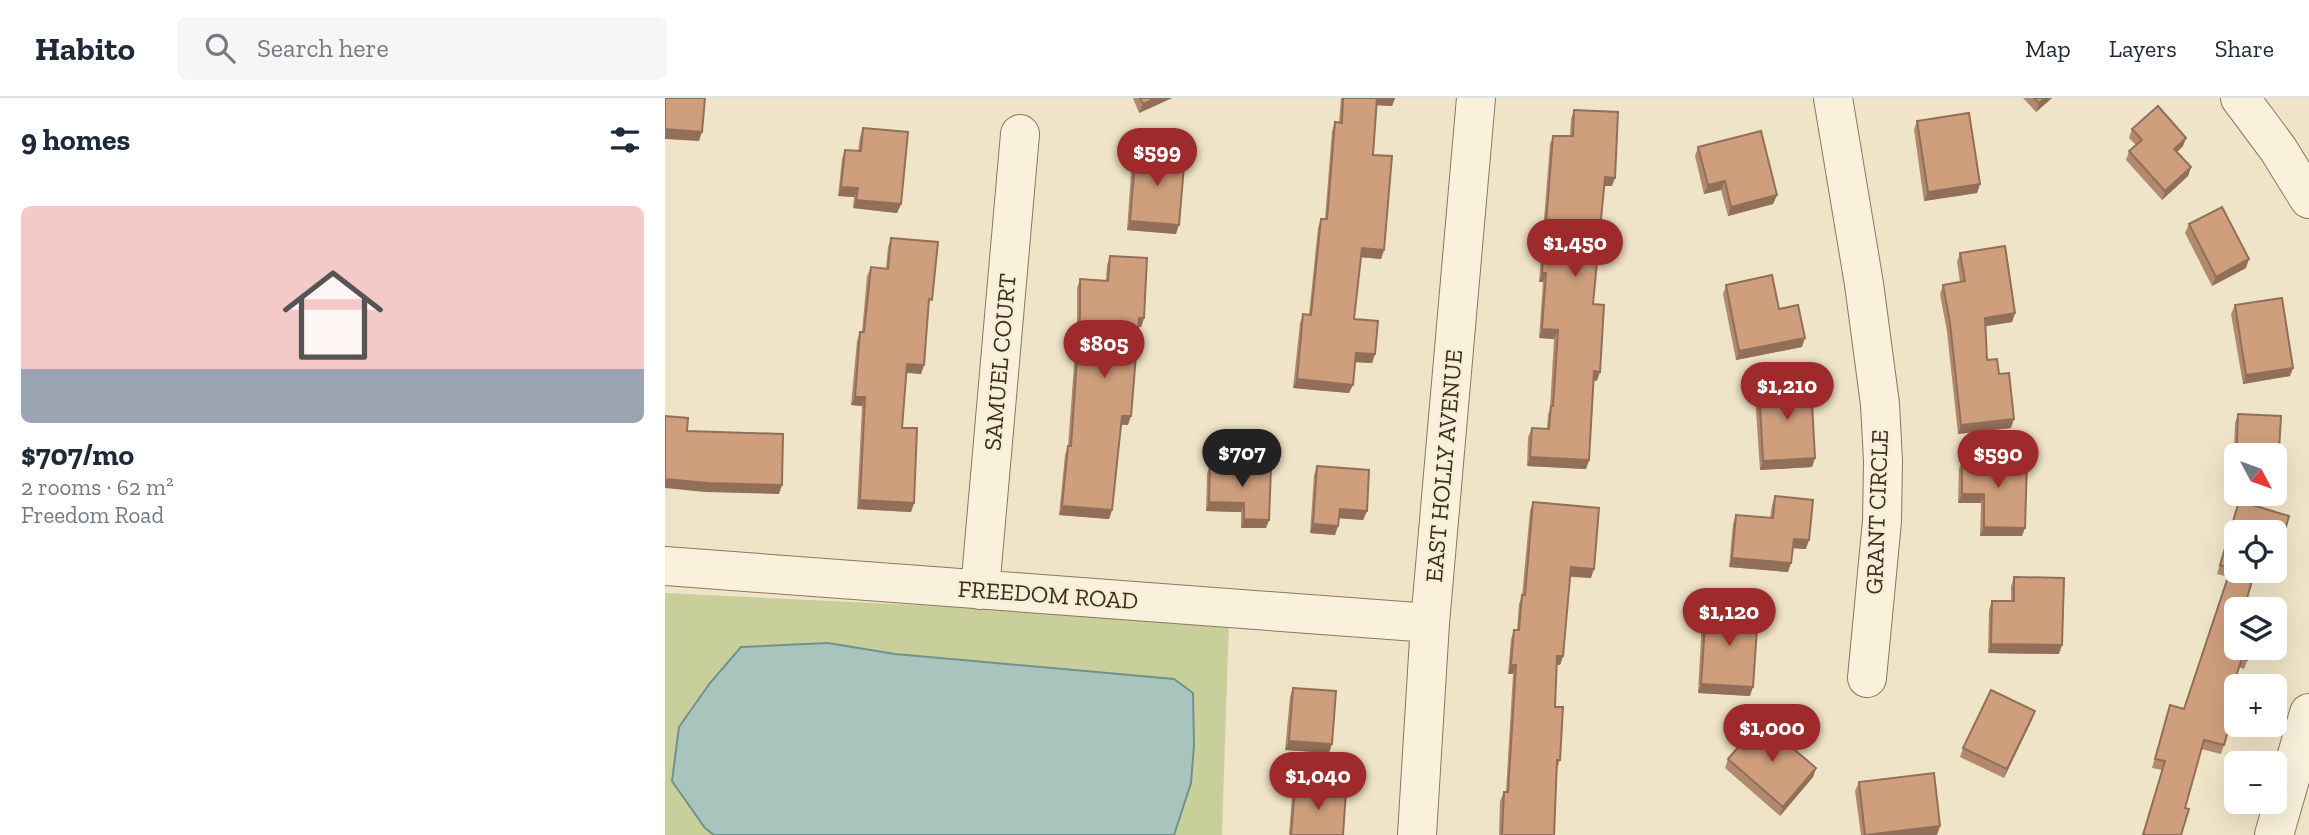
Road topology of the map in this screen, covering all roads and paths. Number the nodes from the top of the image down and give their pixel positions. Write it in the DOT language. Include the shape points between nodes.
graph roads {
  1 [pos="1476,98"];
  2 [pos="1833,98"];
  3 [pos="2240,98"];
  4 [pos="1020,134"];
  5 [pos="2309,200"];
  6 [pos="665,566"];
  7 [pos="980,590"];
  8 [pos="1430,623"];
  9 [pos="1867,678"];
  10 [pos="2309,713"];
  11 [pos="1417,835"];
  12 [pos="2274,835"];
  1 -- 8 [label="street, EAST HOLLY AVENUE"];
  2 -- 9 [label="street, GRANT CIRCLE" via="1880,404 1882,521"];
  3 -- 5 [label="street"];
  4 -- 7 [label="street, SAMUEL COURT"];
  6 -- 7 [label="street, FREEDOM ROAD"];
  7 -- 8 [label="street, FREEDOM ROAD"];
  8 -- 11 [label="street, EAST HOLLY AVENUE"];
  10 -- 12 [label="street"];
}
